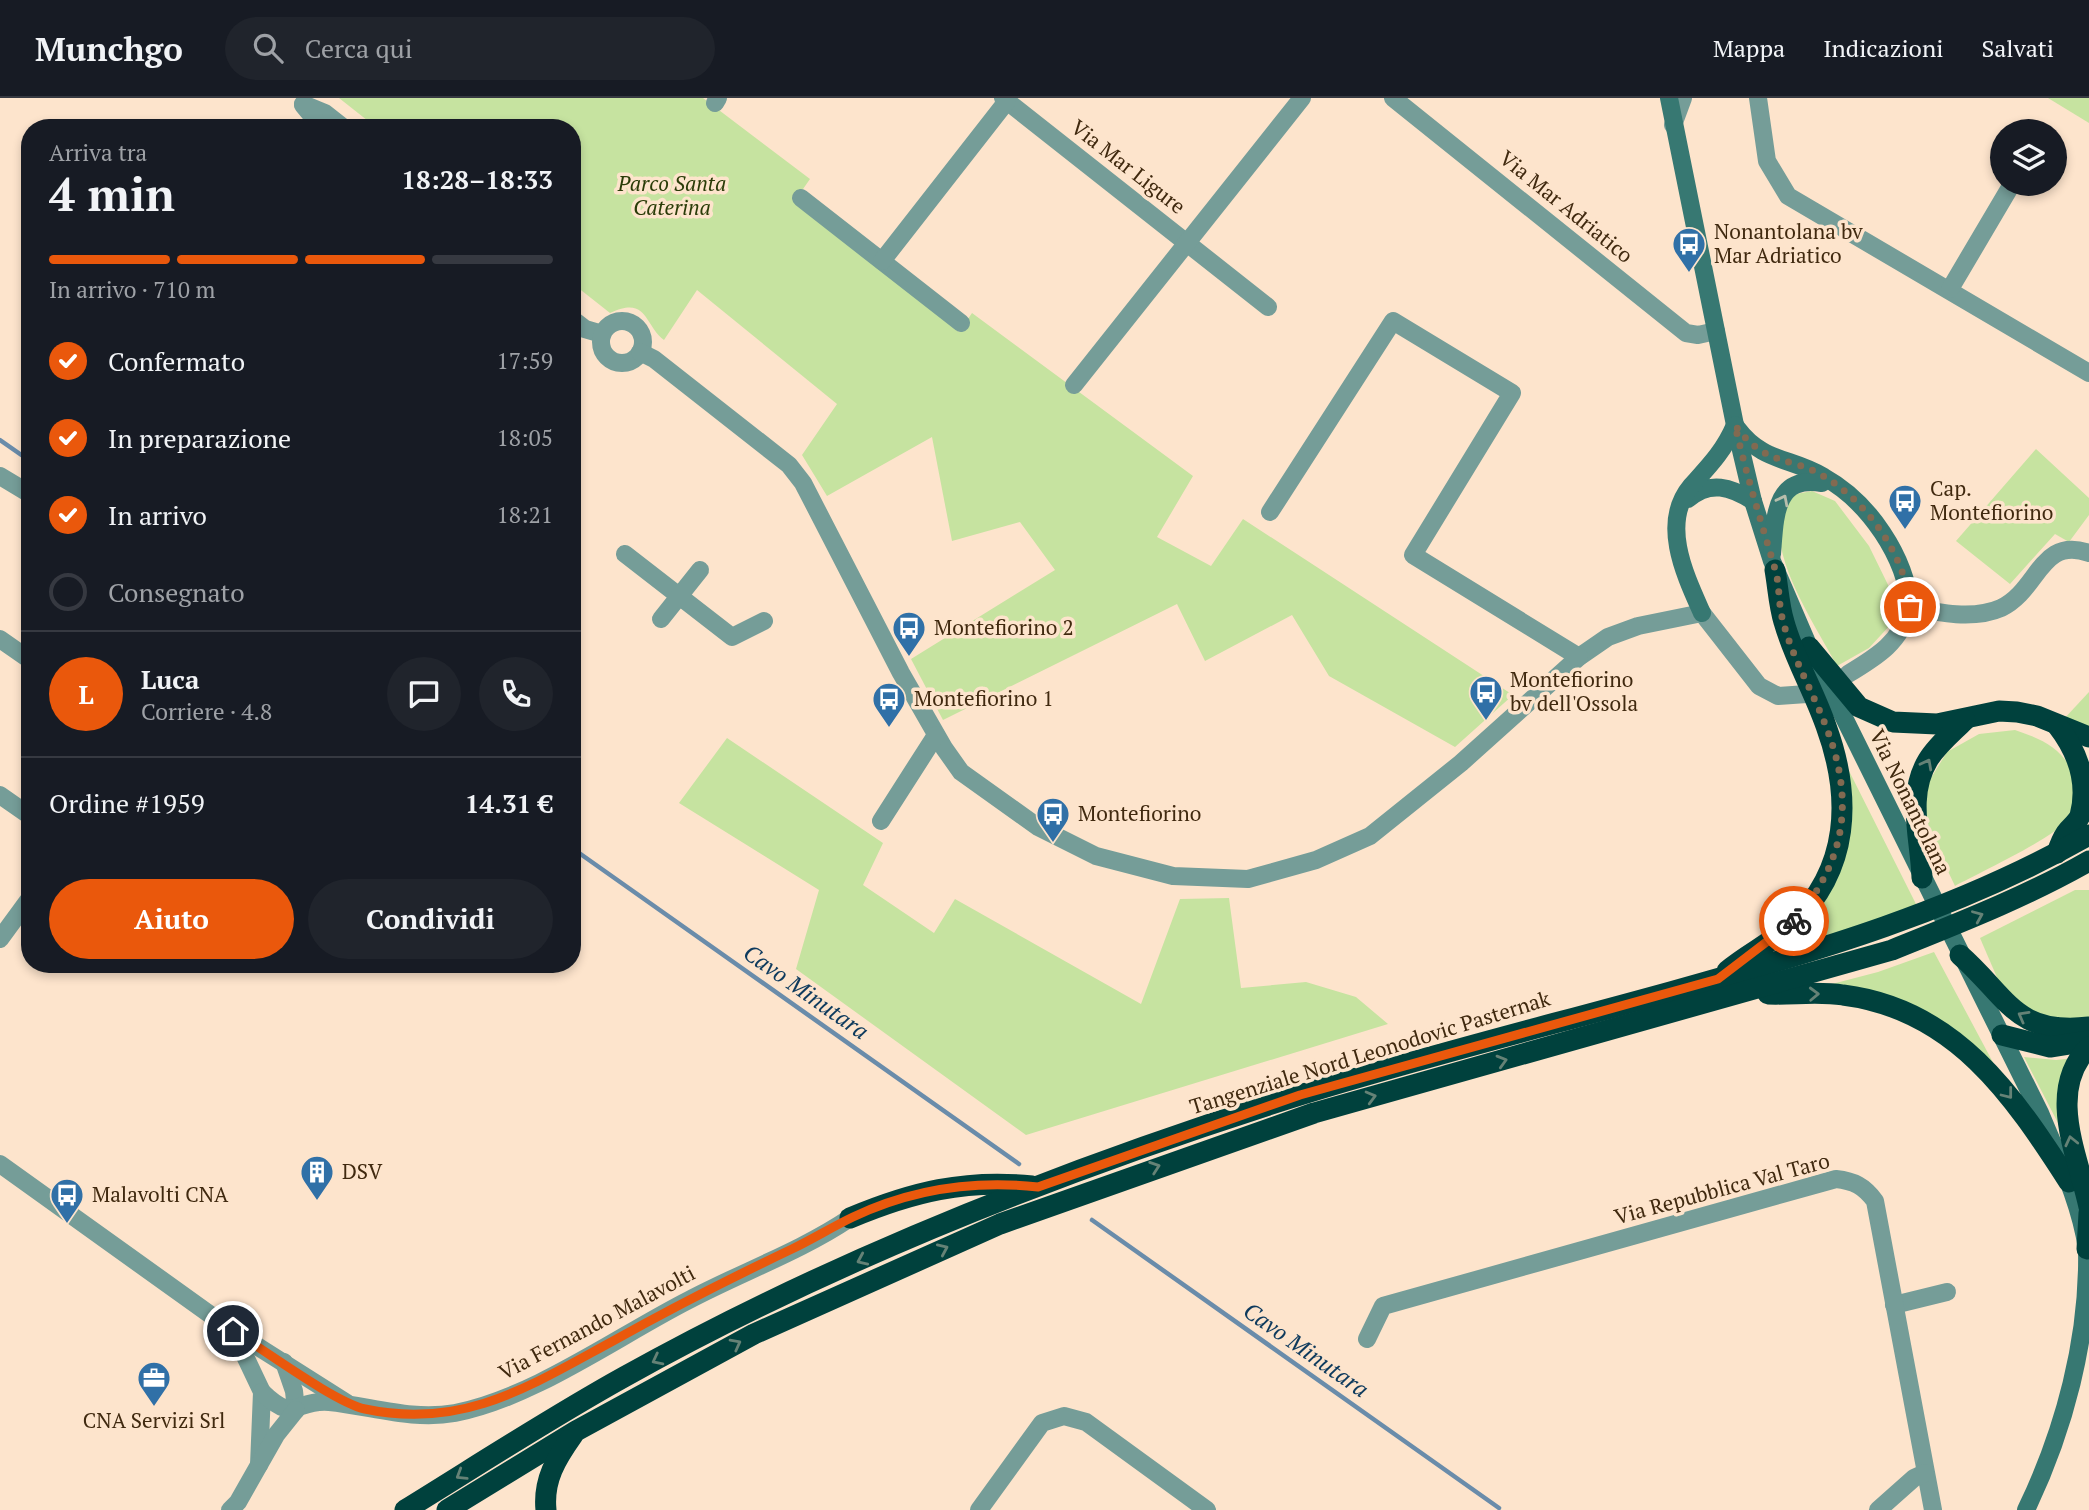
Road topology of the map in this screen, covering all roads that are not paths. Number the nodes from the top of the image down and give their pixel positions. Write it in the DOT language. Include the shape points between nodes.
graph roads {
  1 [pos="1302,98"];
  2 [pos="1393,98"];
  3 [pos="1669,98"];
  4 [pos="1683,98"];
  5 [pos="1758,98"];
  6 [pos="1005,99"];
  7 [pos="299,101"];
  8 [pos="314,119"];
  9 [pos="333,119"];
  10 [pos="1673,125"];
  11 [pos="2005,196"];
  12 [pos="801,198"];
  13 [pos="1187,243"];
  14 [pos="882,261"];
  15 [pos="1950,289"];
  16 [pos="1268,307"];
  17 [pos="961,323"];
  18 [pos="581,326"];
  19 [pos="1716,331"];
  20 [pos="603,334"];
  21 [pos="640,352"];
  22 [pos="2088,369"];
  23 [pos="1074,385"];
  24 [pos="1735,425"];
  25 [pos="0,477"];
  26 [pos="1836,486"];
  27 [pos="21,489"];
  28 [pos="1753,501"];
  29 [pos="1270,512"];
  30 [pos="1677,513"];
  31 [pos="2089,553"];
  32 [pos="625,554"];
  33 [pos="1774,565"];
  34 [pos="700,570"];
  35 [pos="679,596"];
  36 [pos="1910,607"];
  37 [pos="1702,613"];
  38 [pos="661,619"];
  39 [pos="764,621"];
  40 [pos="0,639"];
  41 [pos="1809,646"];
  42 [pos="21,654"];
  43 [pos="1579,657"];
  44 [pos="1849,674"];
  45 [pos="1807,694"];
  46 [pos="1965,720"];
  47 [pos="2055,724"];
  48 [pos="936,735"];
  49 [pos="2089,737"];
  50 [pos="0,795"];
  51 [pos="21,810"];
  52 [pos="881,821"];
  53 [pos="2089,835"];
  54 [pos="2057,853"];
  55 [pos="2089,861"];
  56 [pos="2089,877"];
  57 [pos="1922,878"];
  58 [pos="2054,881"];
  59 [pos="21,910"];
  60 [pos="0,939"];
  61 [pos="1960,955"];
  62 [pos="1718,979"];
  63 [pos="1745,993"];
  64 [pos="2089,1027"];
  65 [pos="2002,1035"];
  66 [pos="2089,1041"];
  67 [pos="2089,1047"];
  68 [pos="0,1164"];
  69 [pos="2069,1182"];
  70 [pos="1038,1187"];
  71 [pos="2089,1207"];
  72 [pos="2089,1213"];
  73 [pos="850,1218"];
  74 [pos="2087,1249"];
  75 [pos="1947,1292"];
  76 [pos="1894,1305"];
  77 [pos="233,1331"];
  78 [pos="1367,1339"];
  79 [pos="284,1362"];
  80 [pos="262,1392"];
  81 [pos="350,1405"];
  82 [pos="296,1410"];
  83 [pos="576,1431"];
  84 [pos="259,1465"];
  85 [pos="1925,1473"];
  86 [pos="230,1510"];
  87 [pos="405,1510"];
  88 [pos="447,1510"];
  89 [pos="546,1510"];
  90 [pos="979,1510"];
  91 [pos="1207,1510"];
  92 [pos="1878,1510"];
  93 [pos="1933,1510"];
  94 [pos="2026,1510"];
  1 -- 13 [label="street, Via Mar Ligure"];
  2 -- 19 [label="street, Via Mar Adriatico" via="1686,333"];
  3 -- 10 [label="main road, Via Nonantolana"];
  4 -- 10 [label="street"];
  5 -- 15 [label="street" via="1767,161 1788,196"];
  6 -- 13 [label="street, Via Mar Ligure"];
  6 -- 14 [label="street, Via Mar Ligure"];
  7 -- 8 [label="street"];
  7 -- 9 [label="street"];
  10 -- 19 [label="main road, Via Nonantolana"];
  11 -- 15 [label="street"];
  12 -- 14 [label="street"];
  13 -- 16 [label="street, Via Mar Ligure"];
  13 -- 23 [label="street, Via Mar Ligure"];
  14 -- 17 [label="street"];
  15 -- 22 [label="street"];
  18 -- 20 [label="street"];
  19 -- 24 [label="main road, Via Nonantolana"];
  20 -- 21 [label="street" via="603,350 614,361 629,361"];
  20 -- 21 [label="street" via="612,323 628,322 640,332"];
  21 -- 48 [label="street" via="796,474"];
  24 -- 26 [label="main road" via="1759,452 1825,477"];
  24 -- 28 [label="main road, Via Nonantolana"];
  24 -- 30 [label="main road" via="1720,455 1692,485"];
  25 -- 27 [label="street"];
  33 -- 26 [label="main road, one-way" via="1775,519 1788,489 1803,480"];
  26 -- 36 [label="main road" via="1866,513 1895,555 1905,573"];
  28 -- 30 [label="main road" via="1715,486 1694,494"];
  28 -- 33 [label="main road, Via Nonantolana"];
  29 -- 43 [label="street" via="1393,321 1512,393 1413,555"];
  30 -- 37 [label="main road" via="1684,569"];
  31 -- 36 [label="street" via="2059,550 2020,594 1991,612 1941,613"];
  32 -- 35 [label="street"];
  33 -- 41 [label="main road, Via Nonantolana"];
  33 -- 62 [label="highway" via="1783,621 1826,726 1844,808 1829,873 1811,902 1791,925"];
  34 -- 35 [label="street"];
  35 -- 38 [label="street"];
  35 -- 39 [label="street" via="732,638"];
  36 -- 44 [label="street" via="1893,644"];
  37 -- 43 [label="street" via="1620,632"];
  37 -- 45 [label="street" via="1759,686 1778,696"];
  40 -- 42 [label="street"];
  41 -- 46 [label="highway" via="1848,696 1875,716 1914,725"];
  41 -- 57 [label="main road, Via Nonantolana"];
  43 -- 48 [label="street" via="1425,794 1370,836 1316,860 1248,879 1173,876 1096,856 1038,827 981,788 961,772"];
  46 -- 47 [label="highway" via="1999,711"];
  57 -- 46 [label="highway, one-way" via="1915,816 1920,779 1935,750"];
  47 -- 49 [label="highway"];
  47 -- 54 [label="highway" via="2081,760 2087,781 2079,820 2065,834"];
  48 -- 52 [label="street"];
  50 -- 51 [label="street"];
  53 -- 54 [label="highway, Tangenziale Nord Leonodovic Pasternak"];
  54 -- 62 [label="highway, Tangenziale Nord Leonodovic Pasternak" via="1919,915"];
  55 -- 58 [label="highway"];
  56 -- 58 [label="highway"];
  57 -- 61 [label="main road, Via Nonantolana"];
  63 -- 58 [label="highway, Tangenziale Nord Leonodovic Pasternak, one-way" via="1892,950"];
  59 -- 60 [label="street"];
  64 -- 61 [label="highway, one-way" via="2050,1027 2030,1021 1999,999 1984,976"];
  61 -- 65 [label="main road, Via Nonantolana"];
  62 -- 70 [label="highway, Tangenziale Nord Leonodovic Pasternak" via="1300,1095"];
  63 -- 69 [label="highway, one-way" via="1845,995 1882,1004 1947,1036 1994,1076"];
  83 -- 63 [label="highway, Tangenziale Nord Leonodovic Pasternak, one-way" via="754,1334 1013,1219 1314,1113"];
  65 -- 66 [label="highway" via="2050,1047"];
  65 -- 69 [label="main road, Via Nonantolana"];
  71 -- 67 [label="highway, one-way" via="2068,1129 2068,1093 2074,1070"];
  68 -- 77 [label="street, Via Fernando Malavolti"];
  69 -- 74 [label="main road, Via Nonantolana"];
  70 -- 73 [label="highway" via="994,1182 941,1188"];
  70 -- 87 [label="highway, Tangenziale Nord Leonodovic Pasternak, one-way" via="948,1222 741,1316 624,1377"];
  72 -- 74 [label="highway"];
  73 -- 81 [label="street, Via Fernando Malavolti" via="496,1401 436,1415"];
  74 -- 94 [label="main road, Via Nonantolana" via="2086,1315 2074,1390 2058,1440"];
  75 -- 76 [label="street"];
  76 -- 78 [label="street, Via Repubblica Val Taro" via="1875,1201 1853,1181 1836,1179 1383,1306"];
  76 -- 85 [label="street, Via Repubblica Val Taro"];
  77 -- 79 [label="street, Via Fernando Malavolti"];
  77 -- 80 [label="street, Via Fernando Malavolti"];
  79 -- 81 [label="street, Via Fernando Malavolti"];
  79 -- 82 [label="street"];
  80 -- 82 [label="street" via="278,1407"];
  80 -- 84 [label="street, Via Fernando Malavolti"];
  81 -- 82 [label="street, Via Fernando Malavolti" via="325,1401"];
  82 -- 84 [label="street"];
  83 -- 88 [label="highway, Tangenziale Nord Leonodovic Pasternak"];
  83 -- 89 [label="highway" via="551,1471 544,1494"];
  84 -- 86 [label="street"];
  85 -- 92 [label="street"];
  85 -- 93 [label="street, Via Repubblica Val Taro"];
  90 -- 91 [label="street" via="1042,1423 1064,1416 1086,1422"];
}
